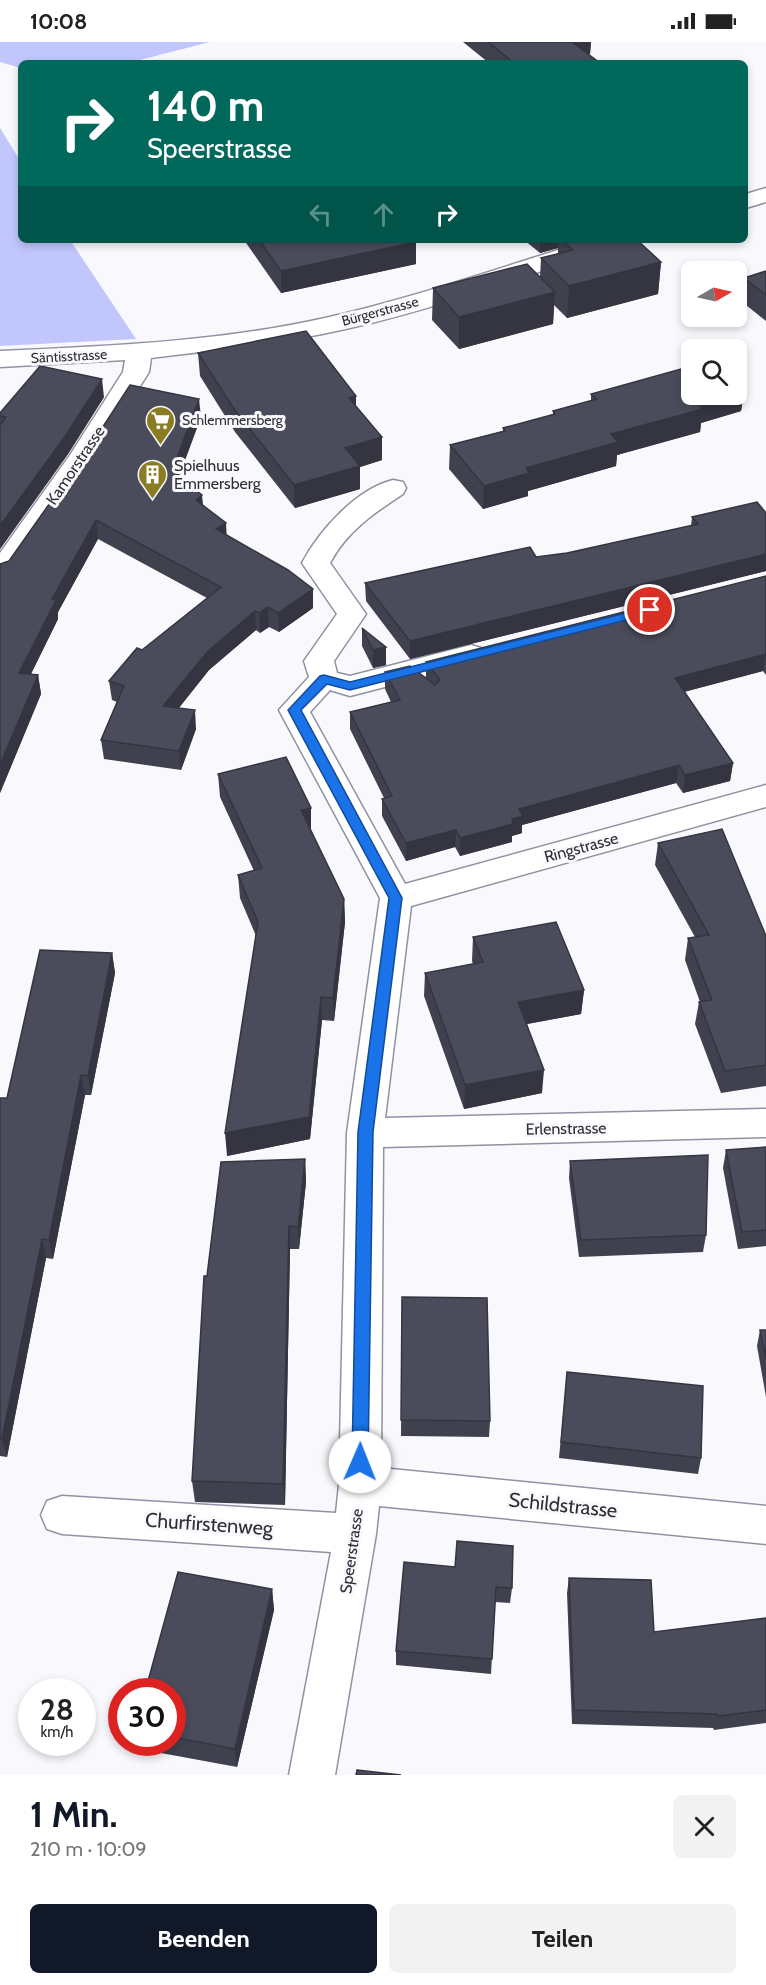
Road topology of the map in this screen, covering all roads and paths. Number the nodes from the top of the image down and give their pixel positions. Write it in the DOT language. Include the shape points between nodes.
graph roads {
  1 [pos="766,195"];
  2 [pos="748,200"];
  3 [pos="604,243"];
  4 [pos="139,352"];
  5 [pos="0,359"];
  6 [pos="393,488"];
  7 [pos="0,573"];
  8 [pos="500,648"];
  9 [pos="324,679"];
  10 [pos="766,796"];
  11 [pos="396,898"];
  12 [pos="766,1123"];
  13 [pos="365,1132"];
  14 [pos="360,1485"];
  15 [pos="62,1515"];
  16 [pos="766,1525"];
  17 [pos="355,1534"];
  18 [pos="312,1775"];
  1 -- 2 [label="street"];
  3 -- 4 [label="street, Bürgerstrasse" via="410,304 323,326"];
  4 -- 5 [label="street, Säntisstrasse"];
  4 -- 7 [label="street, Kamorstrasse" via="136,372"];
  6 -- 9 [label="street" via="356,512 326,542 316,563 352,614 319,661"];
  8 -- 9 [label="street" via="350,686"];
  9 -- 11 [label="street" via="294,710"];
  10 -- 11 [label="street, Ringstrasse"];
  11 -- 13 [label="street, Speerstrasse"];
  12 -- 13 [label="street, Erlenstrasse"];
  13 -- 14 [label="street, Speerstrasse"];
  14 -- 16 [label="street, Schildstrasse"];
  14 -- 17 [label="street, Speerstrasse"];
  15 -- 17 [label="street, Churfirstenweg"];
  17 -- 18 [label="street, Speerstrasse"];
}
